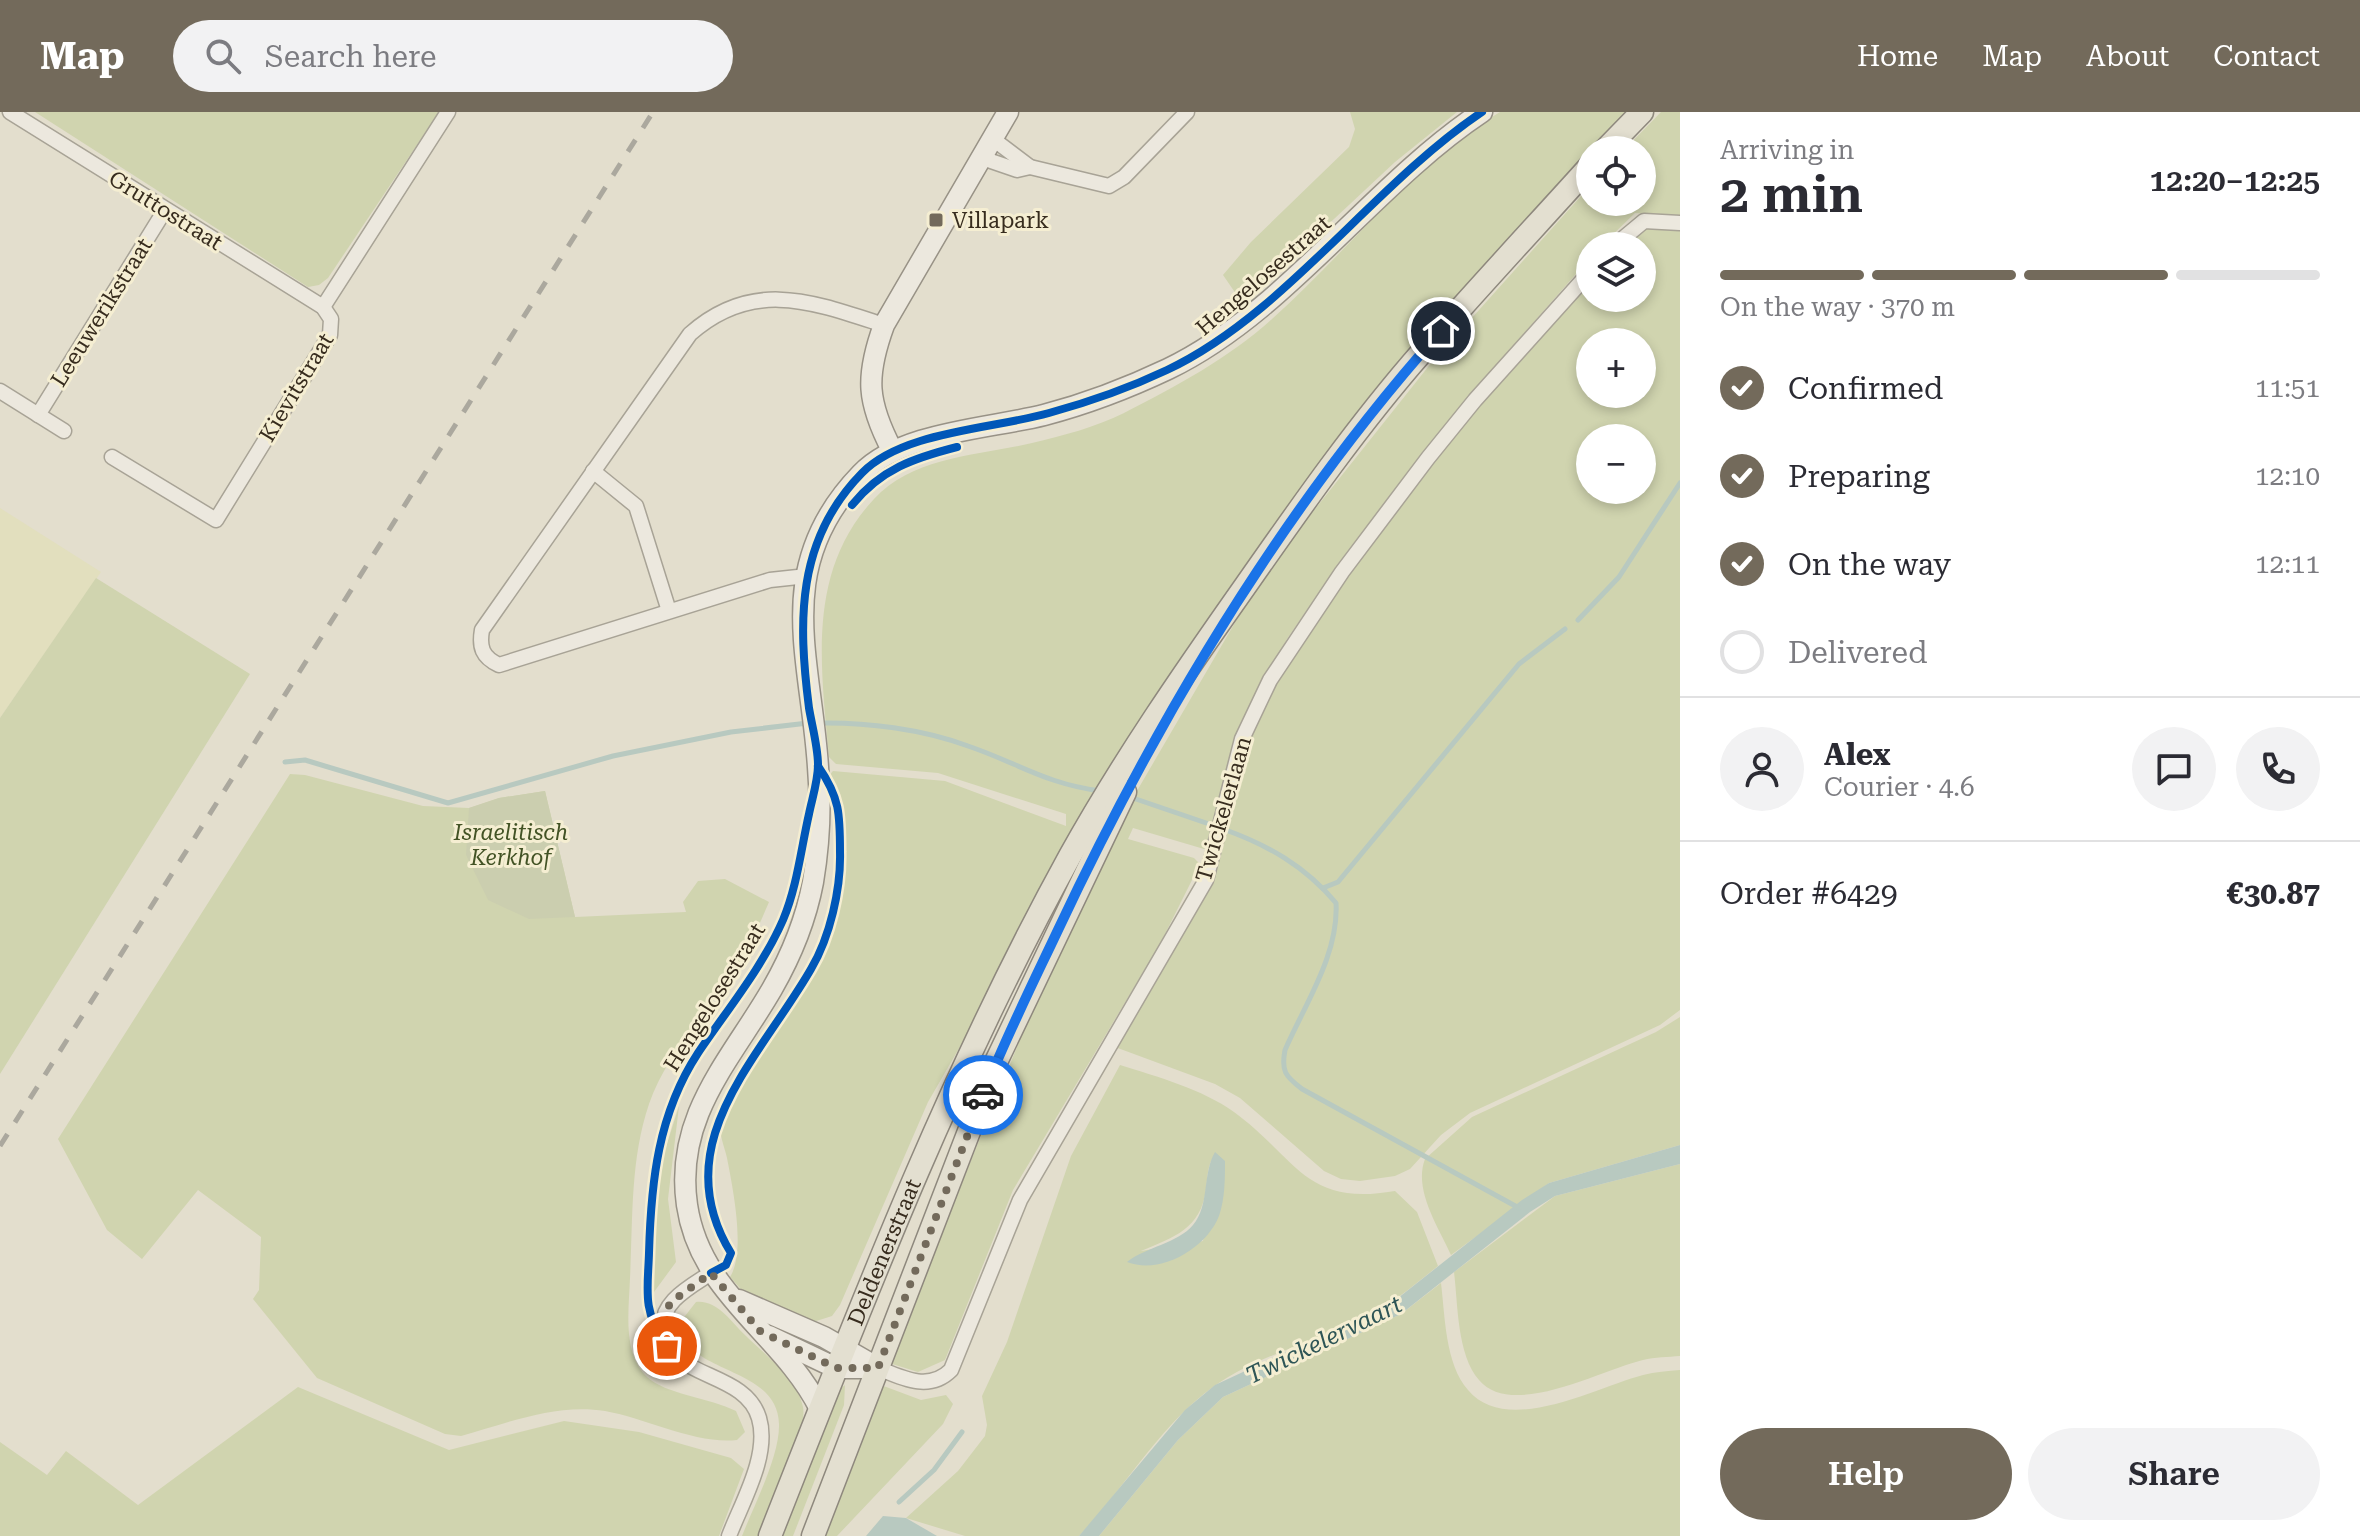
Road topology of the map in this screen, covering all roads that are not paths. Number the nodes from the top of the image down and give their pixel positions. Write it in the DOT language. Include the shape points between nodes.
graph roads {
  1 [pos="10,112"];
  2 [pos="448,112"];
  3 [pos="1007,112"];
  4 [pos="1187,112"];
  5 [pos="1482,112"];
  6 [pos="1642,112"];
  7 [pos="1619,136"];
  8 [pos="993,139"];
  9 [pos="982,158"];
  10 [pos="1030,167"];
  11 [pos="1576,182"];
  12 [pos="165,210"];
  13 [pos="1680,223"];
  14 [pos="1631,232"];
  15 [pos="1576,288"];
  16 [pos="323,307"];
  17 [pos="884,325"];
  18 [pos="0,391"];
  19 [pos="38,415"];
  20 [pos="64,431"];
  21 [pos="892,450"];
  22 [pos="112,457"];
  23 [pos="593,471"];
  24 [pos="1260,564"];
  25 [pos="807,576"];
  26 [pos="669,611"];
  27 [pos="711,1273"];
  28 [pos="731,1297"];
  29 [pos="760,1331"];
  30 [pos="840,1357"];
  31 [pos="878,1368"];
  32 [pos="820,1409"];
  33 [pos="729,1536"];
  34 [pos="770,1536"];
  35 [pos="813,1536"];
  1 -- 12 [label="street, Gruttostraat"];
  2 -- 16 [label="street, Kievitstraat"];
  3 -- 8 [label="street"];
  4 -- 10 [label="street" via="1109,186"];
  5 -- 21 [label="street, Hengelosestraat" via="1415,164 1257,309 1197,354 1083,403"];
  6 -- 7 [label="main road"];
  8 -- 9 [label="street"];
  8 -- 10 [label="street"];
  9 -- 10 [label="street" via="1017,170"];
  9 -- 17 [label="street"];
  11 -- 24 [label="main road" via="1420,355"];
  12 -- 16 [label="street, Gruttostraat"];
  12 -- 19 [label="street, Leeuwerikstraat"];
  13 -- 14 [label="street" via="1644,221"];
  15 -- 31 [label="street, Twickelerlaan" via="1428,458 1270,680 1242,739 1206,880 1020,1200 951,1370 923,1382"];
  16 -- 22 [label="street, Kievitstraat" via="331,319 330,335 216,520"];
  17 -- 21 [label="street" via="869,381 871,402"];
  17 -- 23 [label="street" via="807,300 737,304 707,319 690,334"];
  18 -- 19 [label="street"];
  19 -- 20 [label="street"];
  21 -- 25 [label="street, Hengelosestraat" via="860,474 837,502"];
  23 -- 26 [label="street" via="636,506"];
  23 -- 26 [label="street" via="482,630 483,654 499,665"];
  24 -- 30 [label="main road, Deldenerstraat" via="1153,716 1070,856 930,1140"];
  24 -- 31 [label="main road, Deldenerstraat" via="1112,814 995,1064"];
  25 -- 26 [label="street" via="770,580"];
  25 -- 27 [label="street, Hengelosestraat" via="801,626 818,766 814,878 791,952 712,1079 689,1134 687,1205"];
  27 -- 28 [label="street, Hengelosestraat"];
  27 -- 33 [label="street" via="671,1302 661,1320 664,1339 677,1357 734,1386 758,1414 758,1459"];
  28 -- 29 [label="street, Hengelosestraat"];
  28 -- 30 [label="street, Hengelosestraat"];
  29 -- 30 [label="street, Hengelosestraat"];
  29 -- 32 [label="street, Hengelosestraat" via="809,1387"];
  30 -- 31 [label="street"];
  30 -- 32 [label="main road, Deldenerstraat"];
  31 -- 35 [label="main road, Deldenerstraat"];
  32 -- 34 [label="main road, Deldenerstraat"];
}
